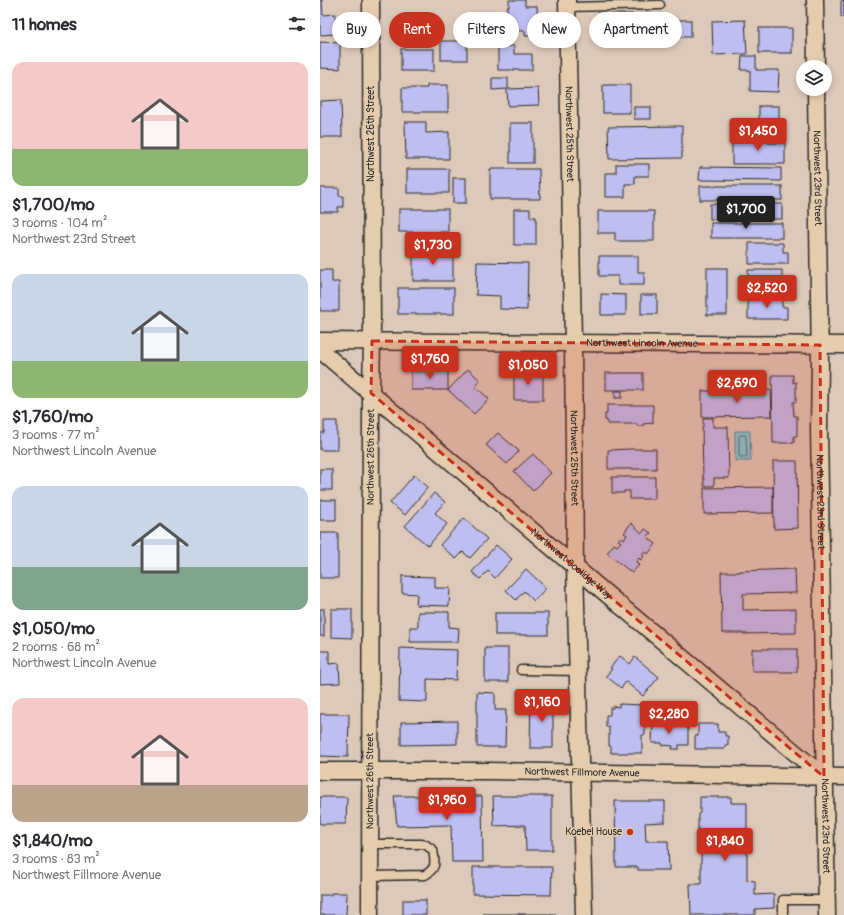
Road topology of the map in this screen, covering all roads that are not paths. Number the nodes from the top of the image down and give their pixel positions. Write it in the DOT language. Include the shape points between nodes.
graph roads {
  1 [pos="371,0"];
  2 [pos="815,0"];
  3 [pos="567,3"];
  4 [pos="660,5"];
  5 [pos="816,60"];
  6 [pos="816,96"];
  7 [pos="320,341"];
  8 [pos="372,341"];
  9 [pos="573,342"];
  10 [pos="820,344"];
  11 [pos="844,345"];
  12 [pos="320,350"];
  13 [pos="371,393"];
  14 [pos="575,566"];
  15 [pos="521,670"];
  16 [pos="578,671"];
  17 [pos="320,771"];
  18 [pos="371,771"];
  19 [pos="580,773"];
  20 [pos="824,777"];
  21 [pos="844,777"];
  22 [pos="370,844"];
  23 [pos="370,876"];
  24 [pos="826,908"];
  25 [pos="370,915"];
  26 [pos="584,915"];
  27 [pos="783,915"];
  1 -- 8 [label="street, Northwest 26th Street"];
  2 -- 5 [label="street"];
  3 -- 4 [label="lane"];
  3 -- 9 [label="street, Northwest 25th Street"];
  6 -- 10 [label="street, Northwest 23rd Street"];
  7 -- 8 [label="street, Northwest Lincoln Avenue"];
  8 -- 9 [label="street, Northwest Lincoln Avenue"];
  8 -- 13 [label="street, Northwest 26th Street"];
  9 -- 10 [label="street, Northwest Lincoln Avenue"];
  9 -- 14 [label="street, Northwest 25th Street"];
  10 -- 11 [label="street, Northwest Lincoln Avenue"];
  10 -- 20 [label="street, Northwest 23rd Street"];
  12 -- 13 [label="street, Northwest Coolidge Way"];
  13 -- 14 [label="street, Northwest Coolidge Way"];
  13 -- 18 [label="street, Northwest 26th Street"];
  14 -- 16 [label="street, Northwest 25th Street"];
  14 -- 20 [label="street, Northwest Coolidge Way"];
  15 -- 16 [label="lane"];
  16 -- 19 [label="street, Northwest 25th Street"];
  17 -- 18 [label="street, Northwest Fillmore Avenue"];
  18 -- 19 [label="street, Northwest Fillmore Avenue"];
  18 -- 22 [label="street, Northwest 26th Street"];
  19 -- 20 [label="street, Northwest Fillmore Avenue"];
  19 -- 26 [label="street, Northwest 25th Street"];
  20 -- 21 [label="street, Northwest Fillmore Avenue"];
  20 -- 24 [label="street, Northwest 23rd Street"];
  22 -- 23 [label="street, Northwest 26th Street"];
  22 -- 23 [label="lane" via="426,845 433,850 435,858 434,866 425,875"];
  23 -- 25 [label="street, Northwest 26th Street"];
  24 -- 27 [label="lane" via="783,900"];
}
